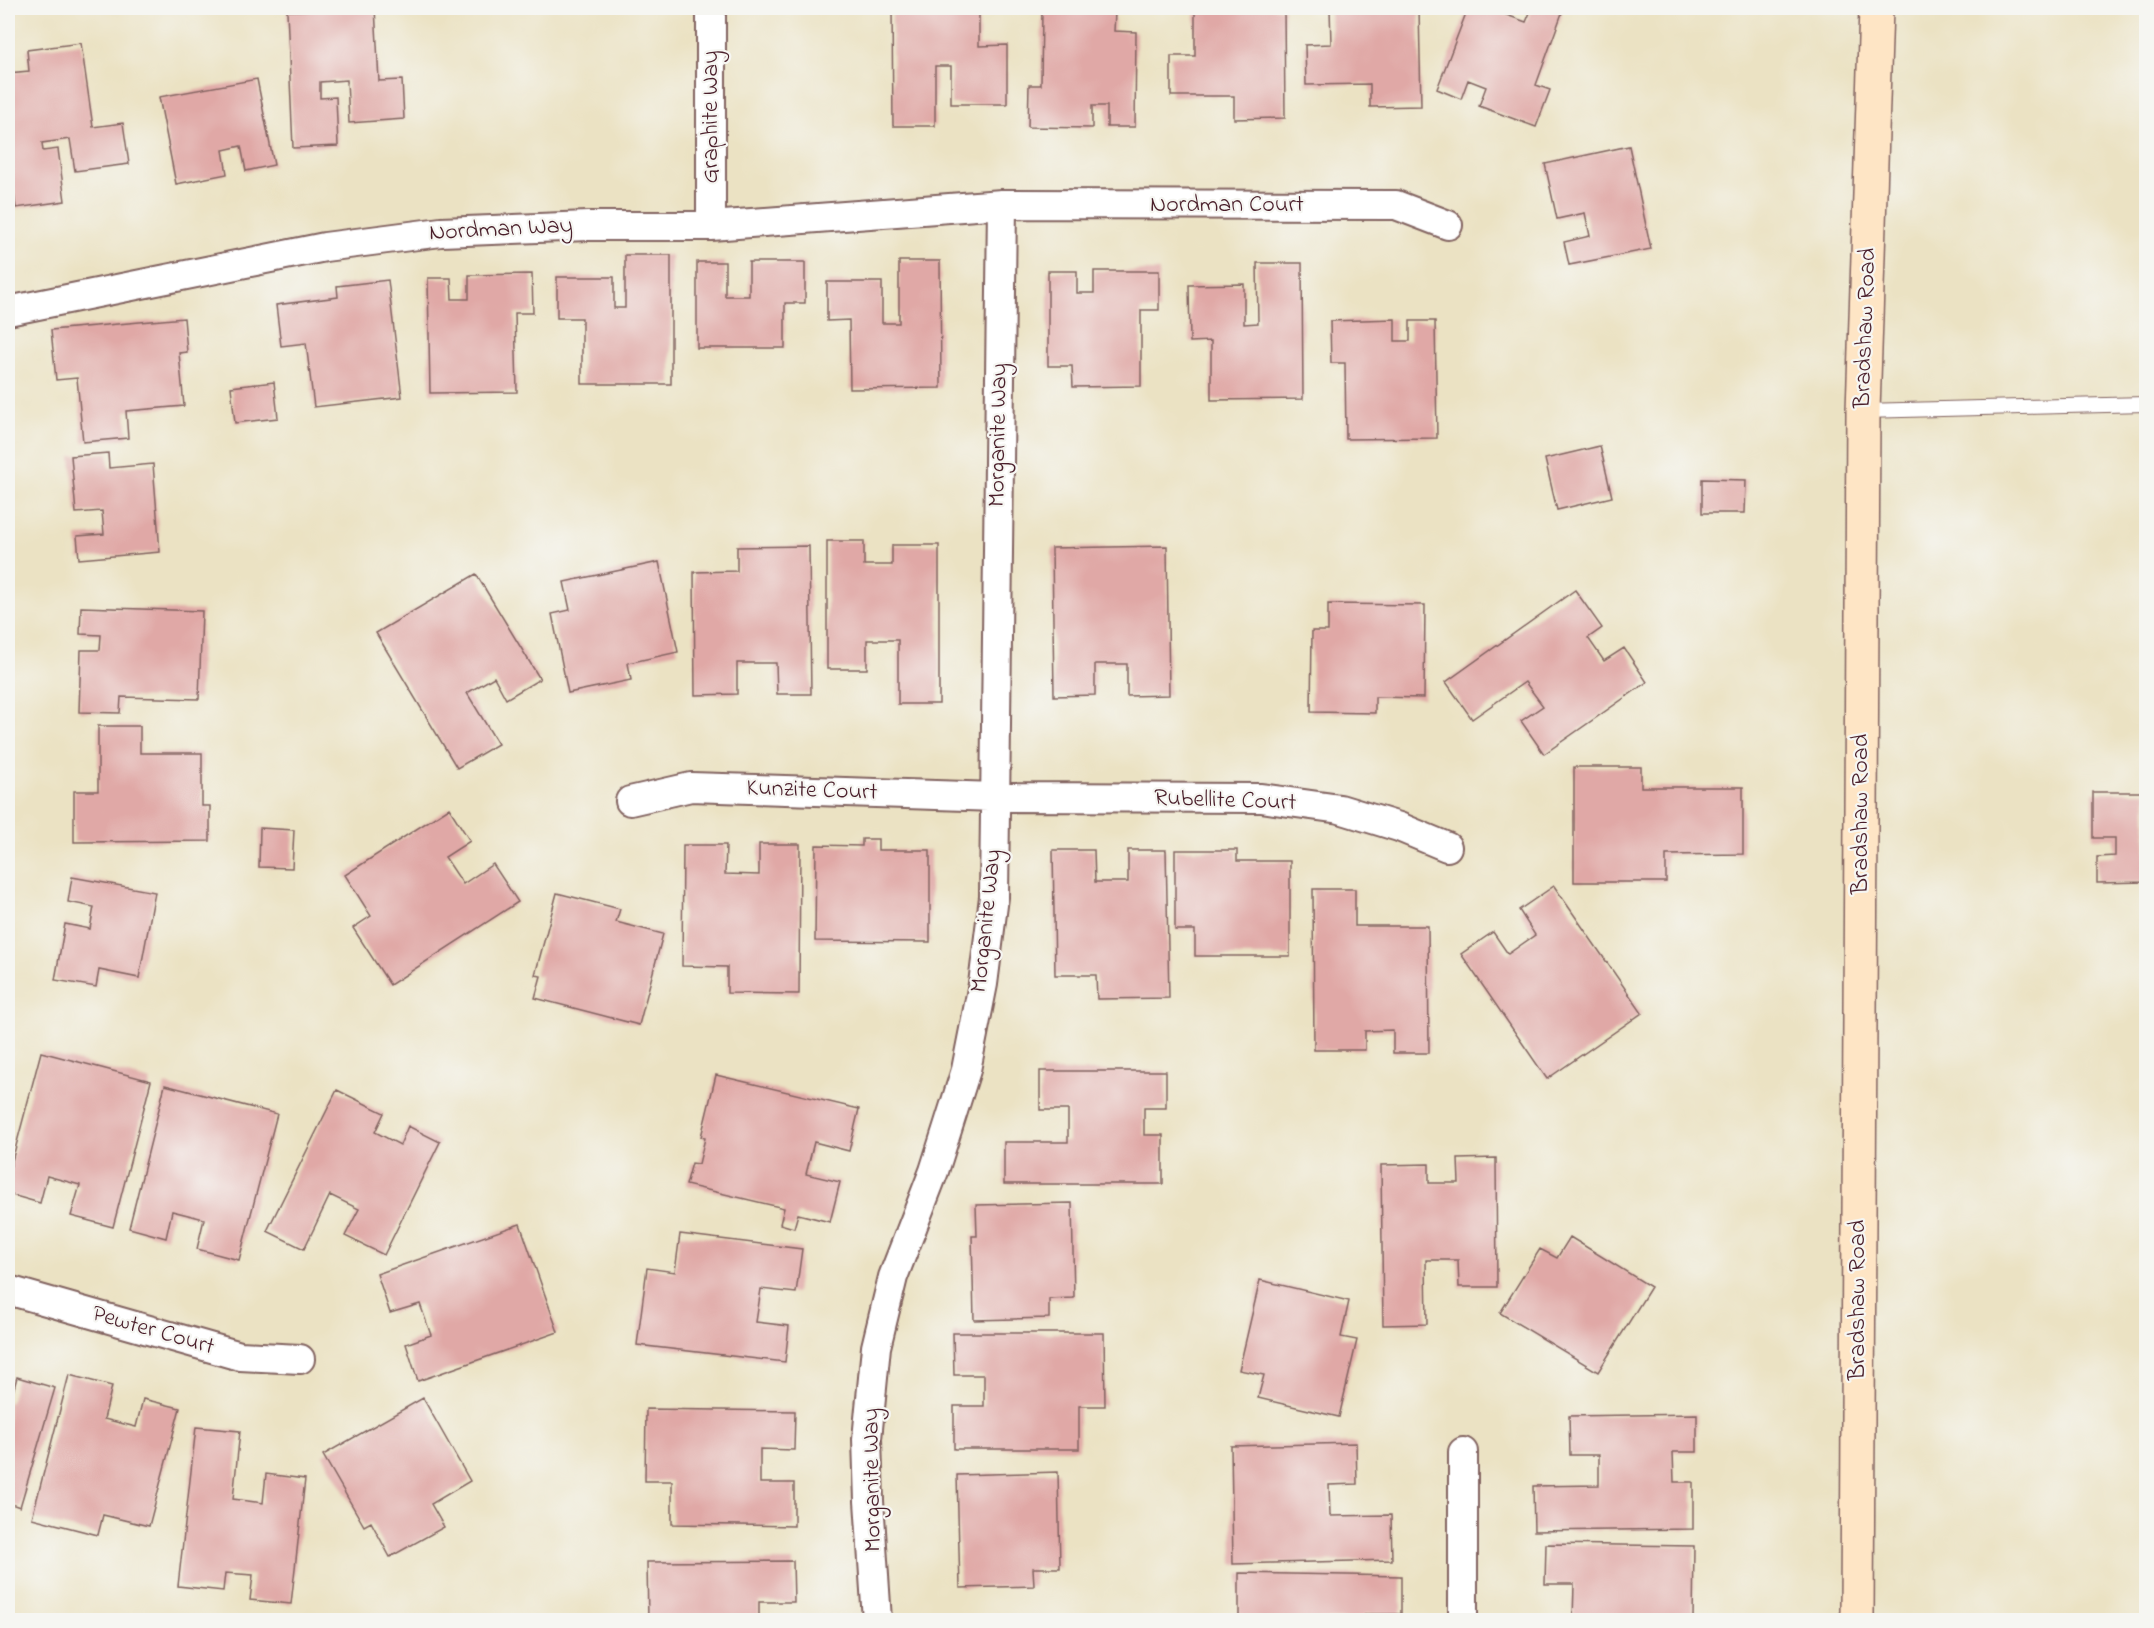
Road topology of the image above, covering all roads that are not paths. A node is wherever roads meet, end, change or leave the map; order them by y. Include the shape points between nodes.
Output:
1 (711, 8) edge
2 (1876, 8) edge
3 (1002, 204) junction
4 (1448, 225) dead end
5 (711, 226) junction
6 (8, 311) edge
7 (2146, 404) edge
8 (1863, 411) junction
9 (996, 796) junction
10 (630, 801) dead end
11 (1447, 847) dead end
12 (8, 1290) edge
13 (300, 1359) dead end
14 (1463, 1452) dead end
15 (877, 1620) edge
16 (1463, 1620) edge
17 (1857, 1620) edge

1 - 5 street, Graphite Way
2 - 8 main road, Bradshaw Road
3 - 4 street, Nordman Court via 1396,205
3 - 5 street, Nordman Way
3 - 9 street, Morganite Way
5 - 6 street, Nordman Way via 441,232 325,247
7 - 8 lane
8 - 17 main road, Bradshaw Road
9 - 10 street, Kunzite Court via 691,787
9 - 11 street, Rubellite Court via 1261,798 1340,809 1399,826
9 - 15 street, Morganite Way via 994,897 983,984 966,1070 934,1171 893,1277 876,1347 867,1439
12 - 13 street, Pewter Court via 240,1356
14 - 16 street

